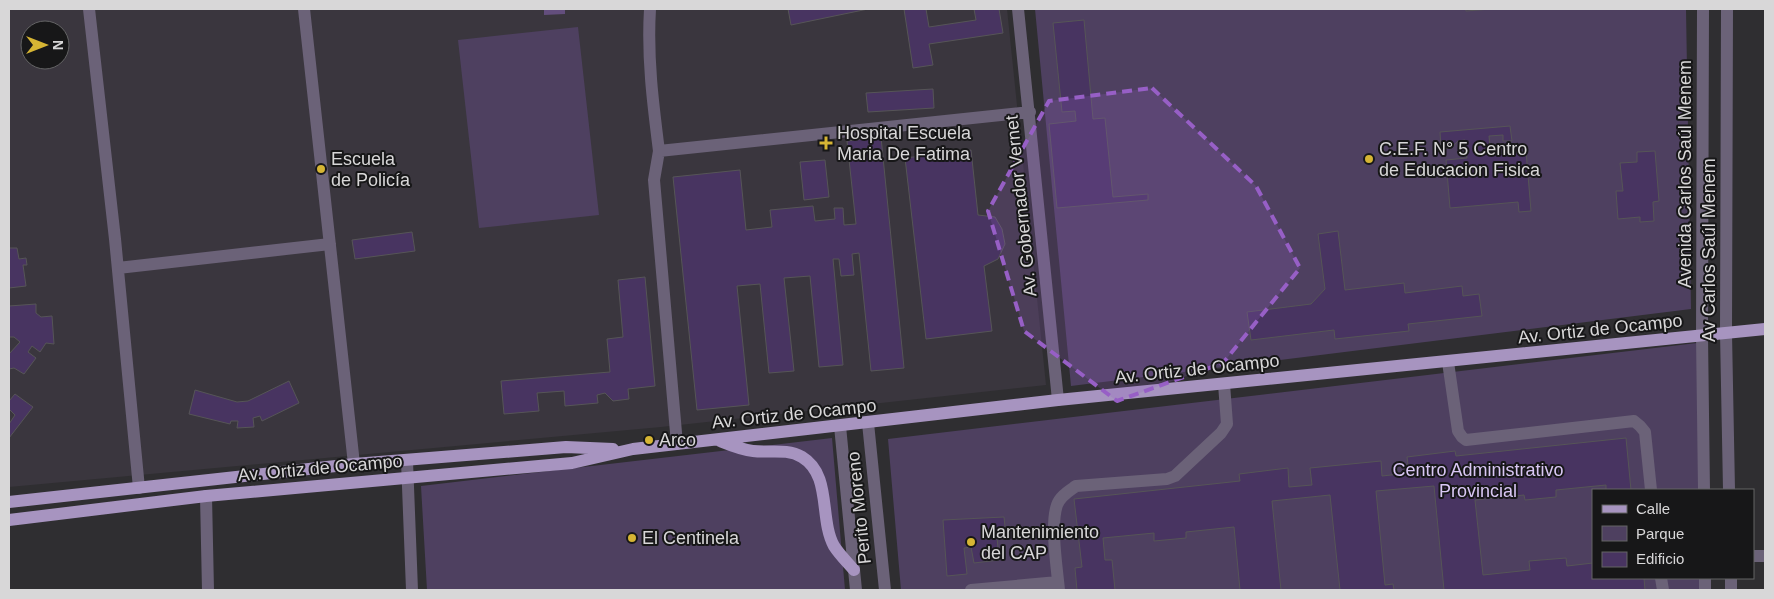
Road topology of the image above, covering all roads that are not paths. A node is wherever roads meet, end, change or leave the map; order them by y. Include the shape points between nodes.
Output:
1 (89, 9) edge
2 (304, 9) edge
3 (650, 9) edge
4 (1018, 9) edge
5 (1703, 9) edge
6 (1726, 9) edge
7 (1030, 112) junction
8 (659, 151) junction
9 (330, 244) junction
10 (118, 268) junction
11 (1765, 329) edge
12 (1726, 333) junction
13 (1702, 336) junction
14 (1448, 362) junction
15 (1224, 384) junction
16 (1058, 400) junction
17 (868, 423) junction
18 (840, 426) junction
19 (717, 440) junction
20 (677, 444) junction
21 (633, 449) junction
22 (407, 461) junction
23 (354, 464) junction
24 (408, 478) junction
25 (139, 488) junction
26 (1651, 489) edge
27 (1704, 489) edge
28 (1729, 489) edge
29 (206, 496) junction
30 (9, 502) edge
31 (9, 520) edge
32 (854, 570) junction
33 (1059, 586) edge
34 (208, 590) edge
35 (412, 590) edge
36 (856, 590) edge
37 (885, 590) edge
38 (971, 590) edge

1 - 10 street
2 - 9 street
3 - 8 street via 651,88
4 - 7 street, Av. Gobernador Vernet
5 - 13 street, Avenida Carlos Saúl Menem
6 - 12 street, Av Carlos Saúl Menem
7 - 8 street
7 - 16 street, Av. Gobernador Vernet
8 - 20 street via 654,180
9 - 10 street
9 - 23 street
10 - 25 street
11 - 12 main road, Av. Ortiz de Ocampo
12 - 13 main road, Av. Ortiz de Ocampo
12 - 28 street, Av Carlos Saúl Menem
13 - 14 main road, Av. Ortiz de Ocampo
13 - 27 street, Avenida Carlos Saúl Menem
14 - 15 main road, Av. Ortiz de Ocampo
14 - 26 street via 1458,431 1466,440 1634,421 1644,432
15 - 16 main road, Av. Ortiz de Ocampo
15 - 33 street via 1227,424 1174,476 1076,486 1064,494 1057,504 1054,522
16 - 17 main road, Av. Ortiz de Ocampo
17 - 18 main road, Av. Ortiz de Ocampo
17 - 37 street, Perito Moreno
18 - 19 main road, Av. Ortiz de Ocampo
18 - 32 street, Perito Moreno
19 - 20 main road, Av. Ortiz de Ocampo
19 - 32 main road via 752,451 785,452 802,457 811,465 819,479 834,546
20 - 21 main road, Av. Ortiz de Ocampo
21 - 22 main road, Av. Ortiz de Ocampo via 566,447
21 - 24 main road, Av. Ortiz de Ocampo via 572,463
22 - 23 main road, Av. Ortiz de Ocampo
22 - 24 street
23 - 25 main road, Av. Ortiz de Ocampo
24 - 29 main road, Av. Ortiz de Ocampo
24 - 35 street
25 - 30 main road, Av. Ortiz de Ocampo
29 - 31 main road, Av. Ortiz de Ocampo
29 - 34 street
32 - 36 street, Perito Moreno
33 - 38 street

